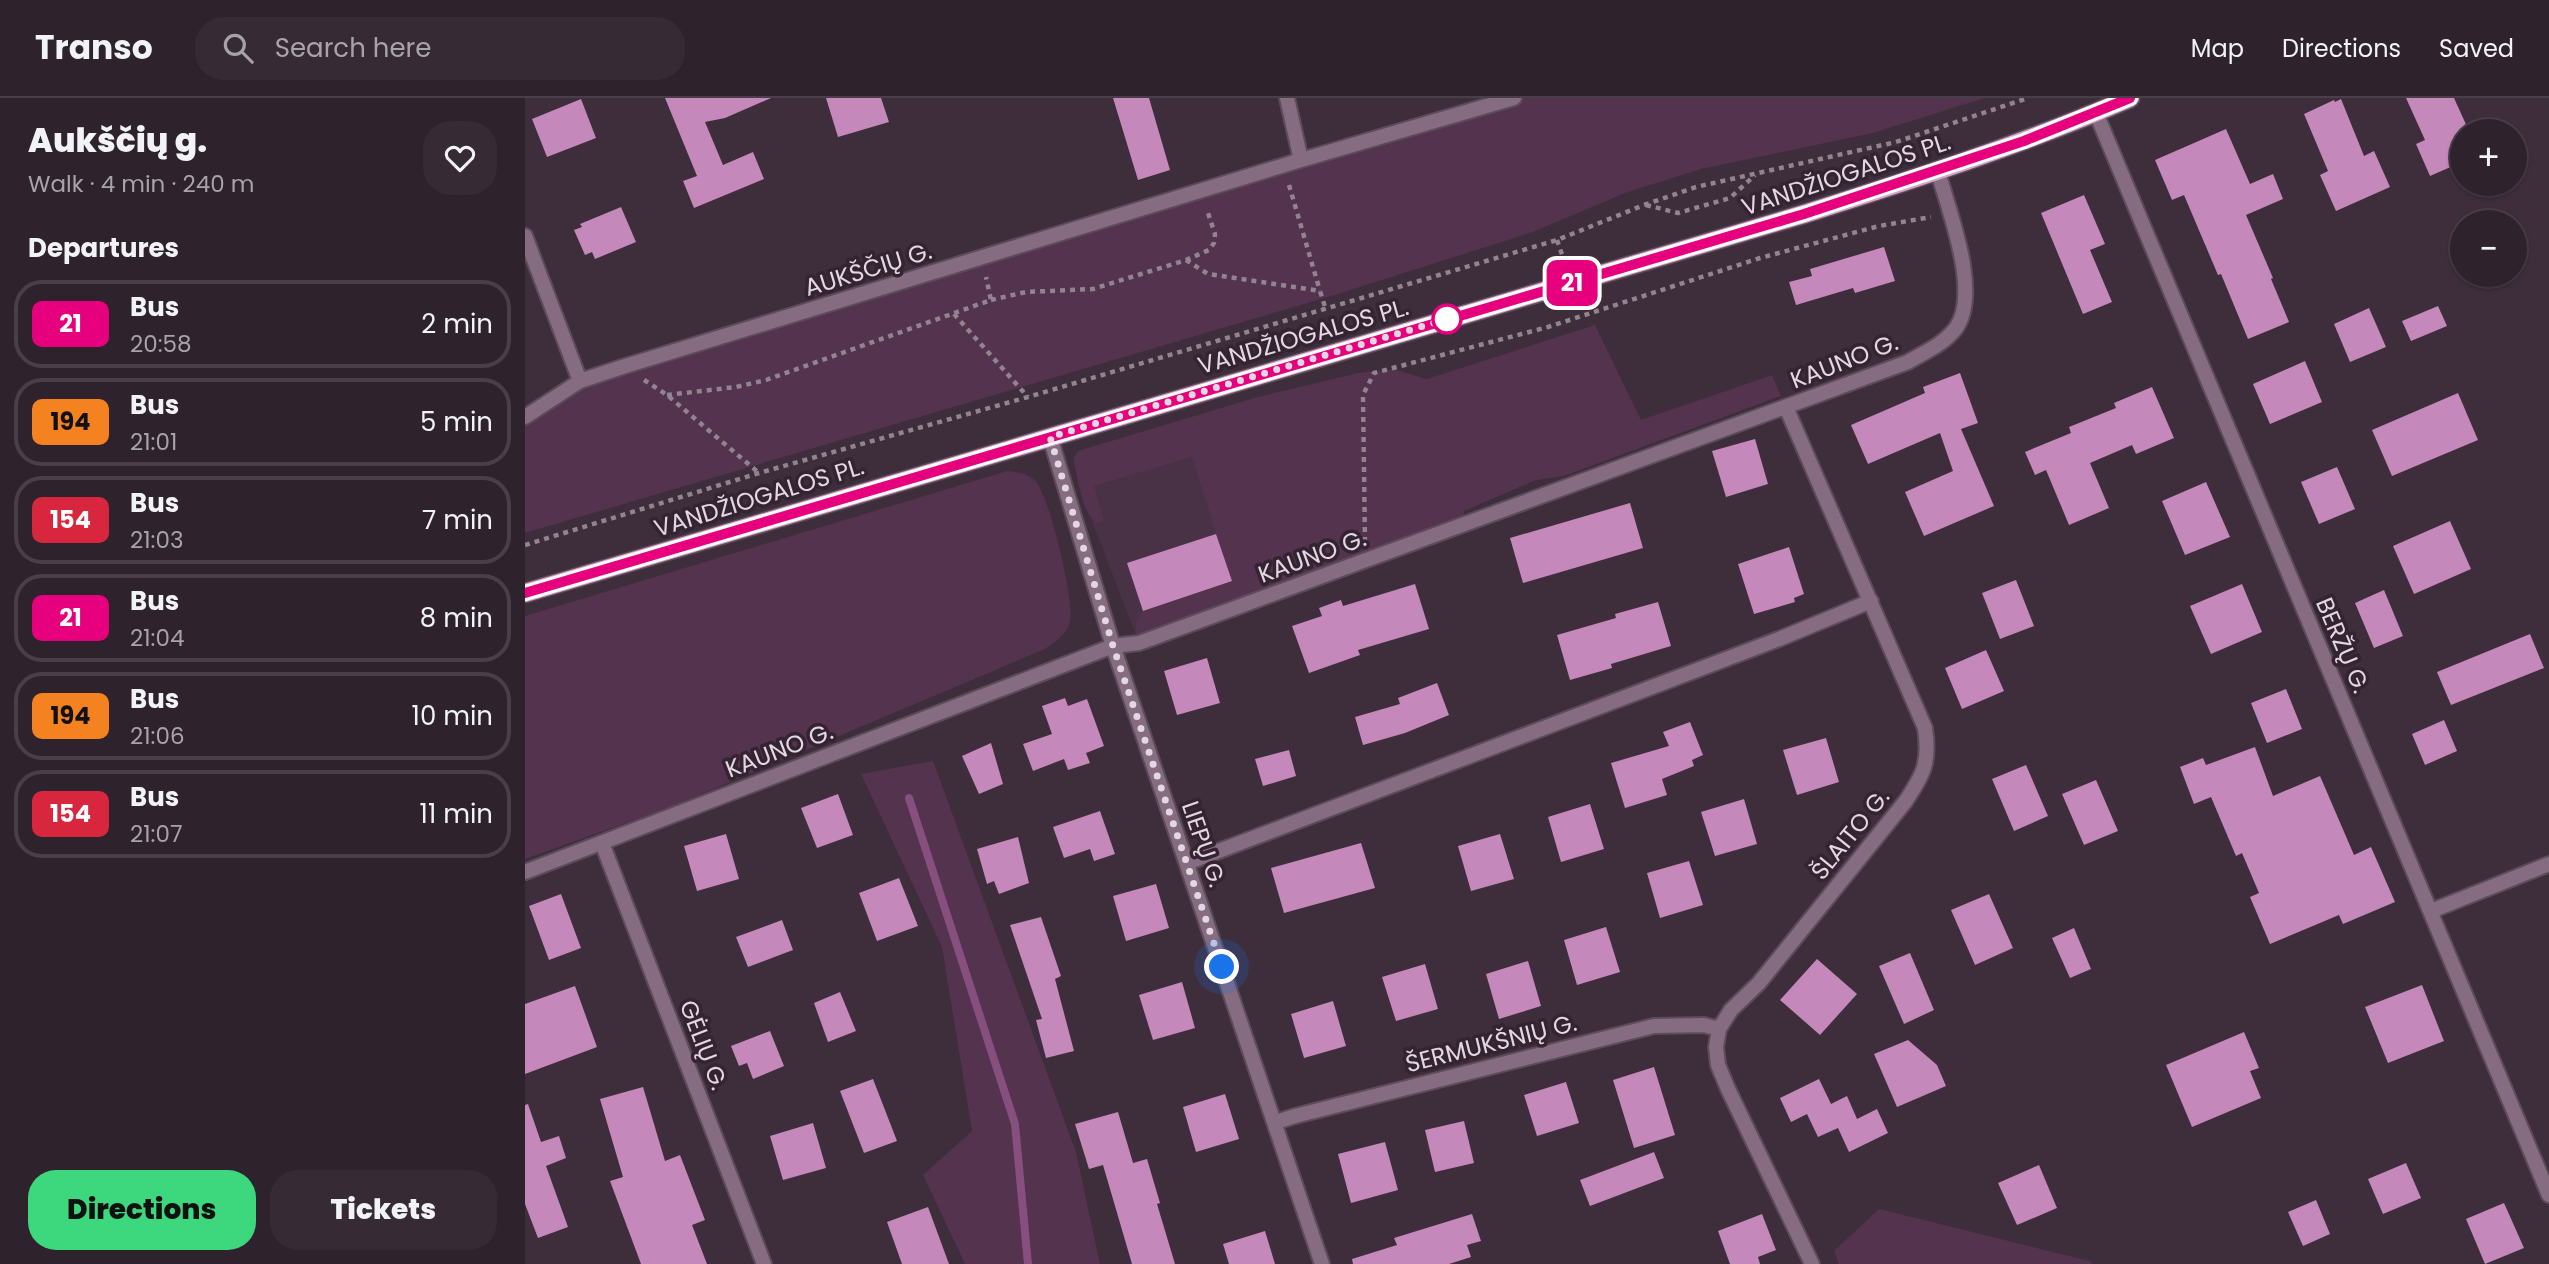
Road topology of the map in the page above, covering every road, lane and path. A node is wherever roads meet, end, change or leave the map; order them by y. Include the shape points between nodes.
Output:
1 (1287, 98) edge
2 (1514, 98) edge
3 (2028, 98) edge
4 (2130, 98) edge
5 (2096, 113) junction
6 (1301, 160) junction
7 (1284, 165) junction
8 (1938, 172) junction
9 (1756, 174) junction
10 (1201, 191) junction
11 (1644, 205) junction
12 (1949, 213) junction
13 (525, 236) edge
14 (981, 258) junction
15 (1186, 260) junction
16 (1320, 291) junction
17 (991, 300) junction
18 (1325, 310) junction
19 (954, 314) junction
20 (622, 367) junction
21 (580, 381) junction
22 (667, 395) junction
23 (1028, 397) junction
24 (1786, 407) junction
25 (525, 417) edge
26 (1050, 437) junction
27 (759, 473) junction
28 (525, 545) edge
29 (1365, 560) junction
30 (525, 593) edge
31 (1871, 601) junction
32 (1113, 646) junction
33 (602, 843) junction
34 (1187, 863) junction
35 (2549, 864) edge
36 (525, 872) edge
37 (2431, 911) junction
38 (1719, 1030) junction
39 (1276, 1122) junction
40 (2549, 1195) edge
41 (764, 1264) edge
42 (1322, 1264) edge
43 (1812, 1264) edge

1 - 6 street
2 - 6 street, AUKŠČIŲ G.
3 - 9 path via 1896,142
4 - 5 main road, VANDŽIOGALOS PL.
5 - 8 main road, VANDŽIOGALOS PL.
5 - 37 street, BERŽŲ G.
6 - 7 street, AUKŠČIŲ G.
7 - 10 street, AUKŠČIŲ G.
7 - 16 path
8 - 12 street, KAUNO G.
8 - 26 main road, VANDŽIOGALOS PL.
9 - 11 path
9 - 11 path via 1730,198 1678,213
10 - 14 street, AUKŠČIŲ G.
10 - 15 path via 1214,243
11 - 18 path via 1557,240
12 - 24 street, KAUNO G. via 1965,277 1963,315 1956,328 1941,343 1908,362
12 - 29 path via 1879,226 1760,258 1548,327 1374,373 1363,395
13 - 21 street
14 - 17 path
14 - 20 street, AUKŠČIŲ G.
15 - 16 path via 1208,274
15 - 17 path via 1093,289 1027,292
16 - 18 path
17 - 19 path
18 - 23 path
19 - 22 path via 766,380
19 - 23 path
20 - 21 street, AUKŠČIŲ G.
20 - 22 path
21 - 25 street, AUKŠČIŲ G.
22 - 27 path
23 - 27 path
24 - 29 street, KAUNO G.
24 - 31 street, ŠLAITO G.
26 - 30 main road, VANDŽIOGALOS PL.
26 - 32 street, LIEPŲ G.
27 - 28 path
29 - 32 street, KAUNO G. via 1139,643
31 - 34 street
31 - 38 street, ŠLAITO G. via 1925,728 1927,761 1921,779
32 - 33 street, KAUNO G.
32 - 34 street, LIEPŲ G.
33 - 36 street, KAUNO G.
33 - 41 street, GĖLIŲ G.
34 - 39 street, LIEPŲ G.
35 - 37 street
37 - 40 street, BERŽŲ G.
38 - 39 street, ŠERMUKŠNIŲ G. via 1704,1025 1654,1026
38 - 43 street via 1716,1047 1723,1077
39 - 42 street, LIEPŲ G.

